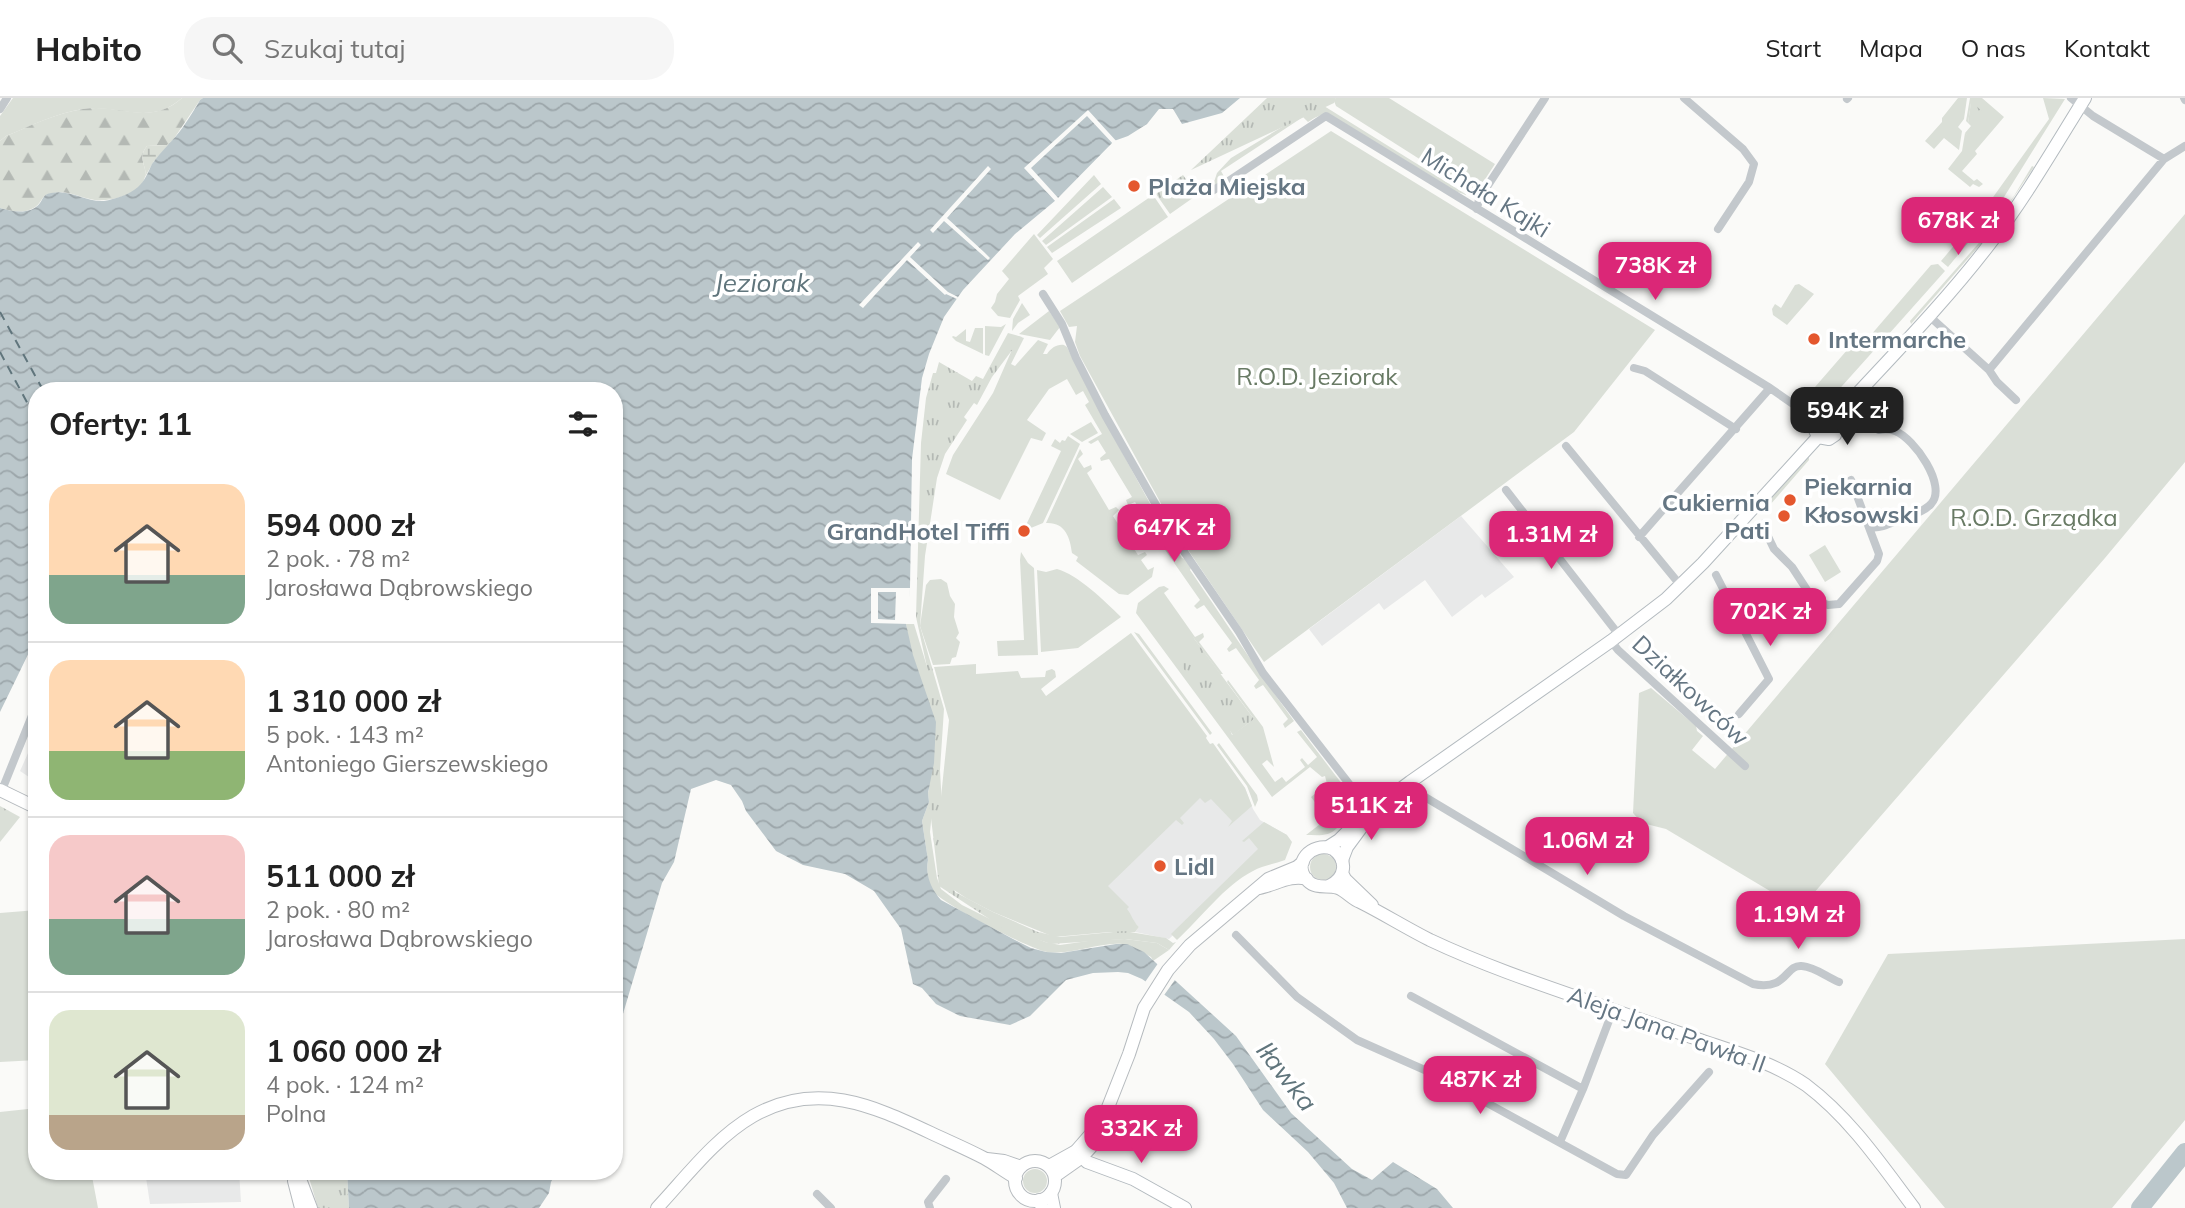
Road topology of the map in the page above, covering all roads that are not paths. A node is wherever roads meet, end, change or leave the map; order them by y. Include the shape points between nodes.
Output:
1 (7, 98) edge
2 (1545, 98) edge
3 (1684, 98) edge
4 (2079, 101) edge
5 (0, 109) edge
6 (2185, 146) edge
7 (2164, 159) junction
8 (1208, 191) dead end
9 (1477, 209) junction
10 (1718, 229) dead end
11 (1043, 294) dead end
12 (1928, 316) junction
13 (1634, 368) dead end
14 (1989, 370) junction
15 (1770, 388) junction
16 (2016, 400) dead end
17 (1834, 419) junction
18 (1816, 420) junction
19 (1736, 429) junction
20 (1879, 430) dead end
21 (1818, 437) junction
22 (1566, 446) dead end
23 (1851, 480) dead end
24 (1506, 490) dead end
25 (1762, 524) dead end
26 (1870, 527) junction
27 (1639, 537) junction
28 (1716, 575) dead end
29 (1681, 586) junction
30 (1615, 638) junction
31 (1740, 714) dead end
32 (28, 725) edge
33 (1745, 766) dead end
34 (1410, 782) junction
35 (1, 790) edge
36 (28, 804) edge
37 (1369, 813) junction
38 (1328, 847) junction
39 (1303, 862) junction
40 (1342, 867) junction
41 (1307, 879) junction
42 (1329, 886) junction
43 (1259, 888) junction
44 (1377, 910) junction
45 (1236, 935) dead end
46 (1839, 982) dead end
47 (1411, 996) dead end
48 (1613, 1010) junction
49 (1709, 1072) dead end
50 (1583, 1089) junction
51 (1560, 1142) junction
52 (1079, 1154) junction
53 (1052, 1171) junction
54 (1018, 1172) junction
55 (946, 1179) dead end
56 (293, 1180) edge
57 (300, 1180) edge
58 (1051, 1193) junction
59 (817, 1194) dead end
60 (1041, 1204) edge
61 (301, 1208) edge
62 (311, 1208) edge
63 (657, 1208) edge
64 (831, 1208) edge
65 (930, 1208) edge
66 (1054, 1208) edge
67 (1185, 1208) edge
68 (1914, 1208) edge

1 - 5 street
2 - 9 street via 1479,198
3 - 10 street via 1754,164 1749,182
4 - 7 street via 2093,116
4 - 12 main road via 2042,168 1989,245
6 - 7 street
7 - 14 street
8 - 9 street, Michała Kajki via 1326,116
9 - 15 street, Michała Kajki
11 - 37 street via 1176,540 1263,673
12 - 14 street
12 - 17 main road
13 - 19 street
14 - 16 street
15 - 18 street, Michała Kajki
15 - 19 street
17 - 18 main road via 1825,415
17 - 21 main road via 1835,435
18 - 21 main road
19 - 27 street
20 - 26 street via 1896,432 1916,448 1936,491 1932,503 1922,510
21 - 29 main road
22 - 27 street
23 - 26 street
24 - 30 street, Działkowców
25 - 26 street via 1774,549 1809,593 1828,605 1839,604 1877,561
27 - 29 street
28 - 31 street via 1769,679
29 - 30 main road
30 - 33 street, Działkowców via 1618,650
30 - 34 main road
32 - 35 street
34 - 37 main road
34 - 46 street via 1425,797 1624,916 1753,984 1772,985 1798,965
35 - 36 main road
37 - 38 main road
37 - 40 main road via 1347,847
38 - 39 main road via 1313,849
38 - 40 main road via 1337,852
39 - 41 main road
39 - 43 main road via 1268,878
40 - 42 main road via 1335,884
40 - 44 main road, Aleja Jana Pawła II via 1345,879
41 - 42 main road via 1317,886
41 - 43 main road via 1293,878
42 - 44 main road, Aleja Jana Pawła II
43 - 52 main road via 1174,962 1139,1023 1100,1137
44 - 48 main road, Aleja Jana Pawła II via 1468,956
45 - 51 street via 1297,997 1357,1040 1436,1075
47 - 50 street
48 - 50 street
48 - 68 main road, Aleja Jana Pawła II via 1748,1056 1803,1084 1857,1134
49 - 51 street via 1653,1135 1626,1175
50 - 51 street
52 - 53 main road
52 - 67 main road
53 - 54 main road via 1035,1161
53 - 58 main road
54 - 60 main road via 1019,1192
54 - 63 main road via 861,1103 806,1099 765,1110 739,1125
55 - 65 street via 929,1202
56 - 61 main road
57 - 62 main road
58 - 60 main road
58 - 66 main road
59 - 64 street

